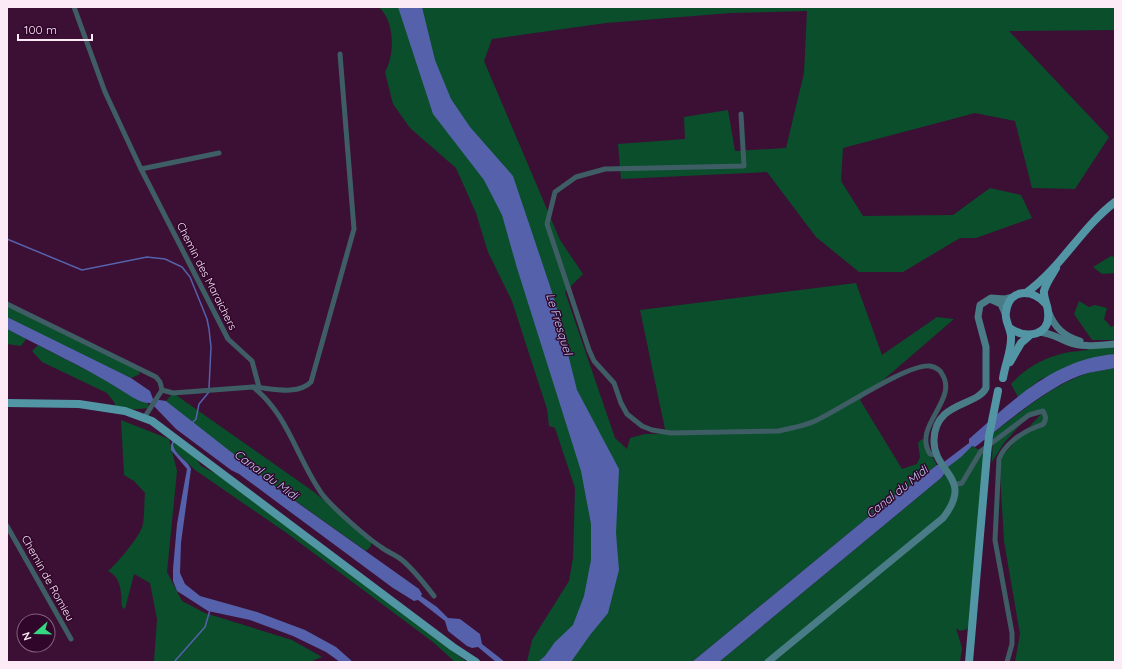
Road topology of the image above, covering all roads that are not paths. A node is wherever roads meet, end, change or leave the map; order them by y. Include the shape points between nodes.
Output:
1 (74, 7) edge
2 (340, 54) dead end
3 (741, 114) dead end
4 (219, 153) dead end
5 (141, 169) junction
6 (1115, 202) edge
7 (1059, 261) junction
8 (1026, 293) junction
9 (1014, 297) junction
10 (984, 301) junction
11 (1045, 303) junction
12 (7, 304) edge
13 (1005, 313) junction
14 (1048, 313) junction
15 (1011, 329) junction
16 (1039, 332) junction
17 (1029, 336) junction
18 (1115, 344) edge
19 (1092, 345) junction
20 (1003, 378) junction
21 (253, 387) junction
22 (259, 387) junction
23 (162, 390) junction
24 (8, 403) edge
25 (144, 418) junction
26 (938, 458) junction
27 (954, 485) junction
28 (7, 526) edge
29 (434, 596) dead end
30 (71, 639) dead end
31 (476, 662) edge
32 (768, 662) edge
33 (969, 662) edge
34 (1006, 662) edge

1 - 5 street, Chemin des Maraichers via 105,92
2 - 22 street via 354,229 311,382 305,388 294,390
3 - 26 street via 744,166 605,170 576,177 555,192 546,224 594,361 614,383 627,414 642,426 671,433 772,431 797,427 814,422 890,379 930,366 940,372 946,384 942,400 926,435 930,454
4 - 5 street
5 - 22 street, Chemin des Maraichers via 228,338 252,361
6 - 7 main road via 1078,237
7 - 8 main road
7 - 11 main road via 1044,291
8 - 9 main road
8 - 11 main road via 1038,296
9 - 10 street via 990,298
9 - 13 main road
10 - 13 street via 998,301
10 - 26 street via 978,317 986,347 986,388 982,394 950,410 942,418 934,439
11 - 14 main road
12 - 23 street via 156,377
13 - 15 main road
14 - 16 main road via 1046,325
14 - 19 street via 1054,325 1064,334
15 - 17 main road via 1020,335
15 - 20 main road via 1011,345
16 - 17 main road
16 - 19 street via 1056,335 1079,345
17 - 20 main road via 1011,358
18 - 19 street
20 - 33 main road, bridge via 989,436
21 - 22 street
21 - 23 street via 173,393
21 - 29 street via 264,395 280,416 323,495 380,547 401,559 419,576
23 - 25 street
24 - 25 main road via 79,404 125,411
25 - 31 main road via 170,433
26 - 27 street via 954,480
27 - 32 street via 953,501 943,518
27 - 34 street via 962,484 981,451 1029,415 1043,411 1046,416 1045,422 1013,441 999,459 995,540 1012,633 1012,644
28 - 30 street, Chemin de Romieu

